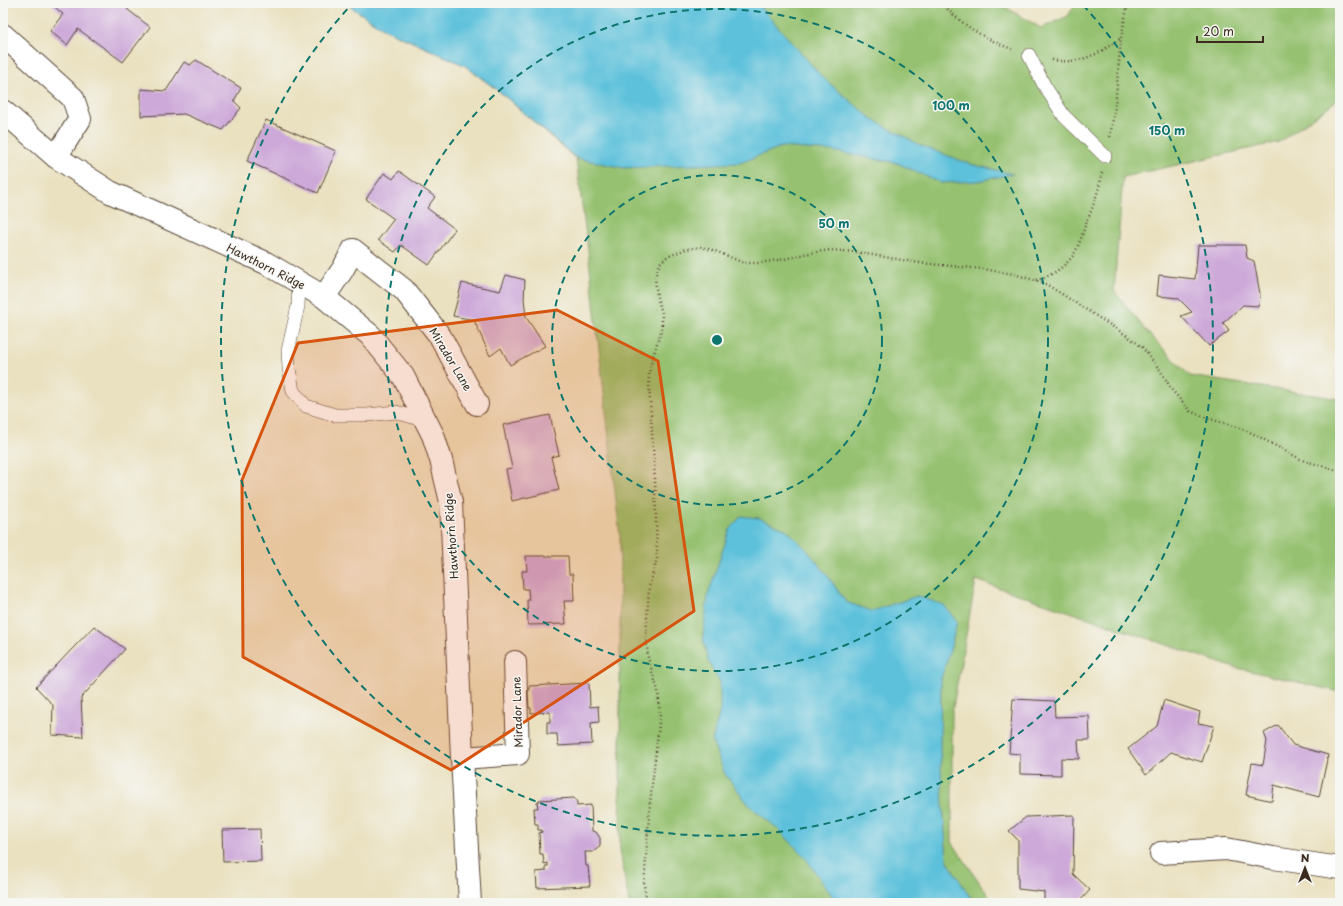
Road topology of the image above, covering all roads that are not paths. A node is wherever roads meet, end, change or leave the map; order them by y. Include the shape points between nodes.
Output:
1 (3, 35) edge
2 (1029, 55) dead end
3 (3, 111) edge
4 (1105, 156) dead end
5 (56, 157) junction
6 (299, 282) junction
7 (324, 296) junction
8 (477, 404) dead end
9 (426, 421) junction
10 (515, 662) dead end
11 (462, 758) junction
12 (1161, 853) dead end
13 (1340, 868) edge
14 (470, 903) edge

1 - 5 street via 73,98 80,119
2 - 4 lane via 1064,116
3 - 5 street, Hawthorn Ridge
5 - 6 street, Hawthorn Ridge via 110,192 266,263
6 - 7 street, Hawthorn Ridge
6 - 9 lane via 298,306 288,357 294,391 306,406 335,416 396,412
7 - 8 street, Mirador Lane via 343,269 352,250 404,290 440,336
7 - 9 street, Hawthorn Ridge via 370,335 403,376
9 - 11 street, Hawthorn Ridge via 441,460 451,502
10 - 11 street, Mirador Lane via 518,754
11 - 14 street, Hawthorn Ridge
12 - 13 street via 1226,849

